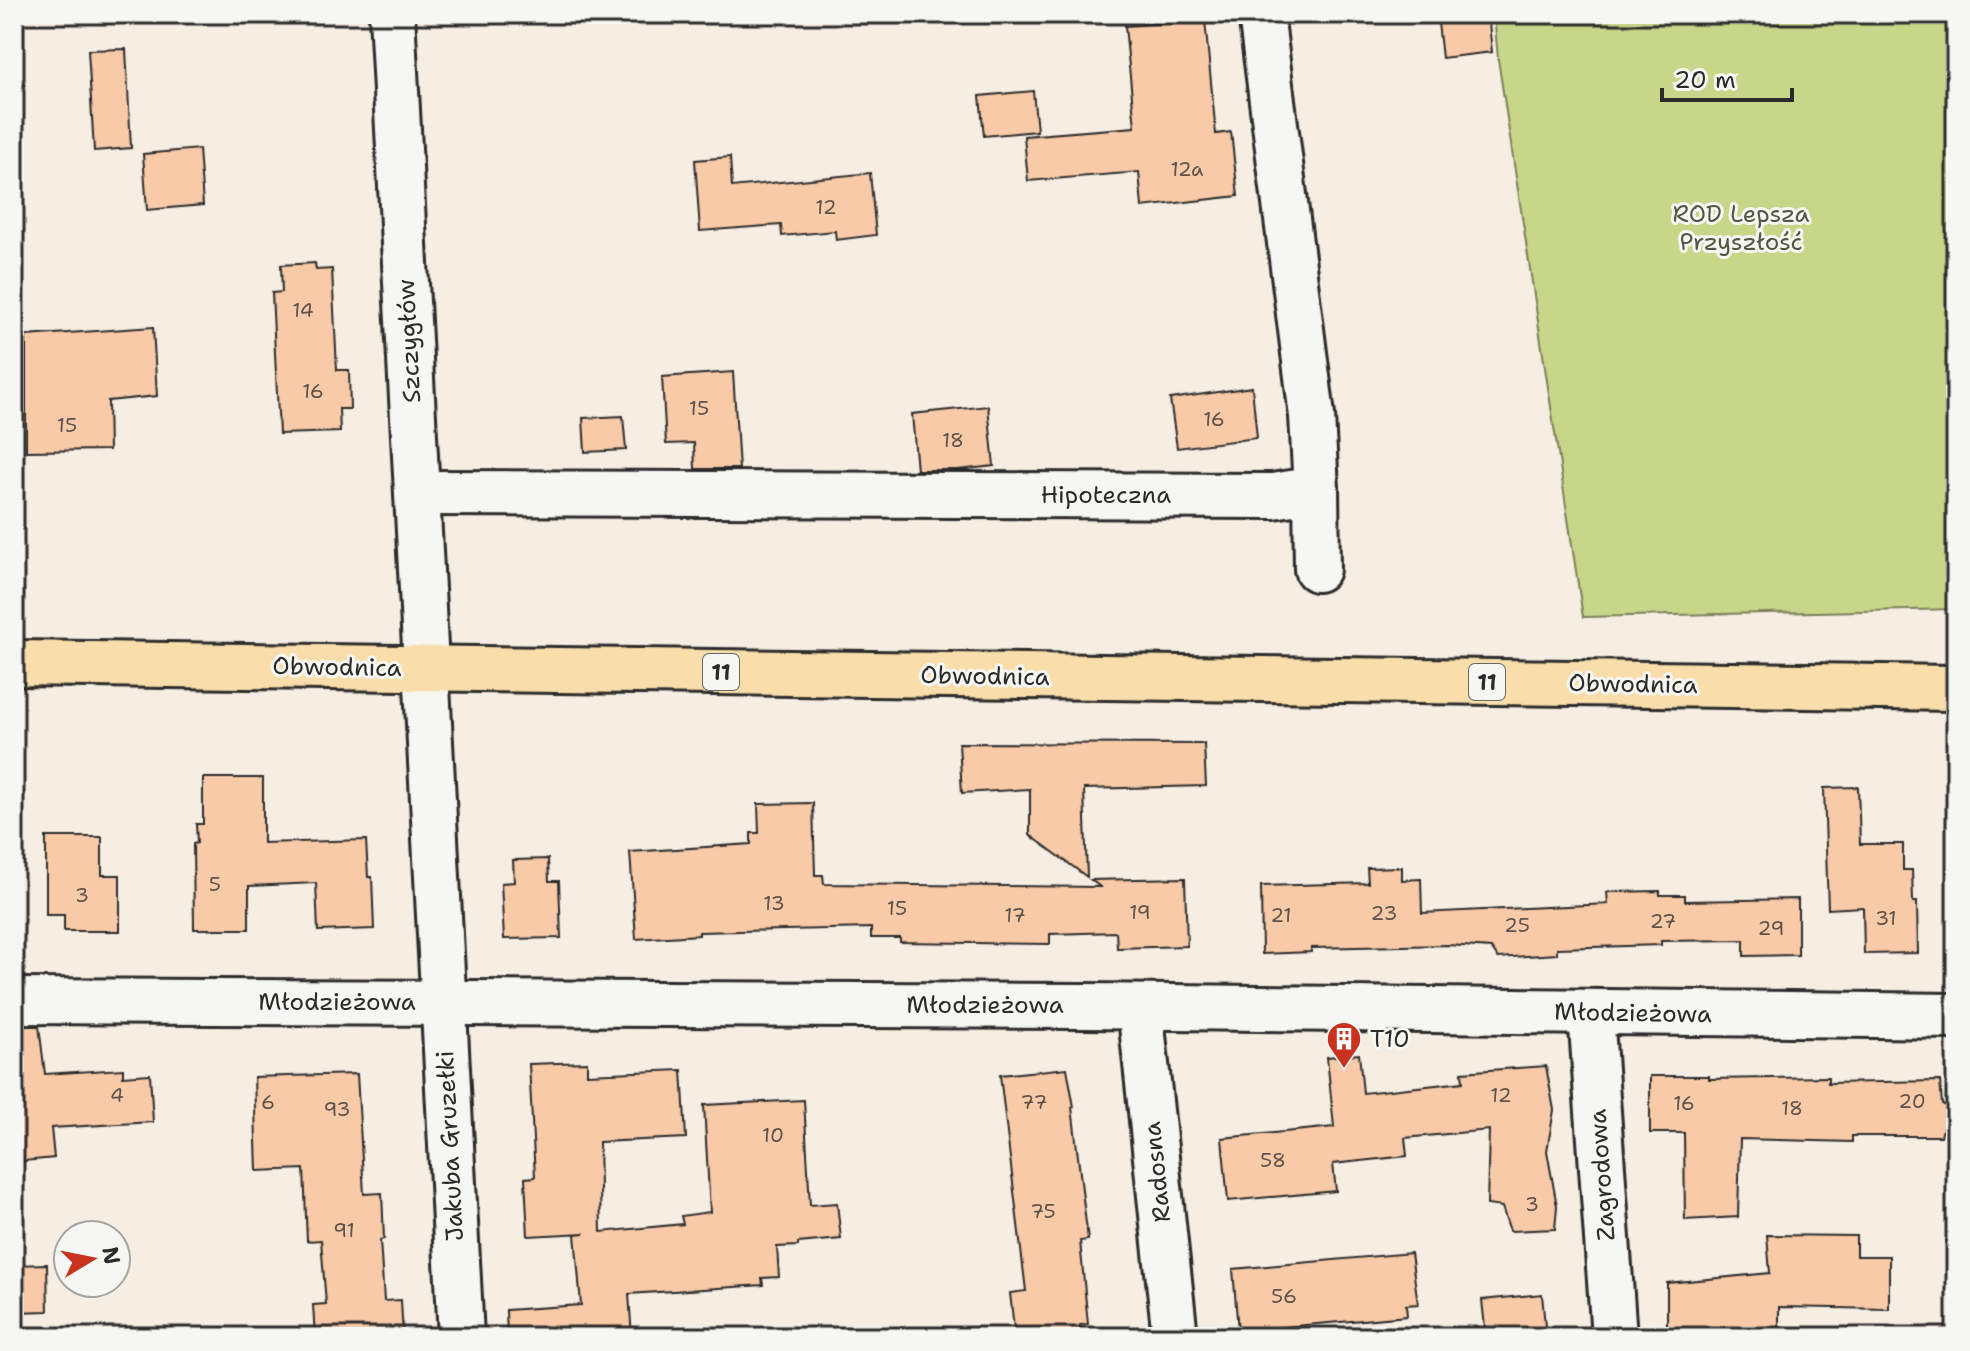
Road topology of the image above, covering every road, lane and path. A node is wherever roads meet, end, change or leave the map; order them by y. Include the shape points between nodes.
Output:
1 (392, 14) edge
2 (1261, 14) edge
3 (1316, 489) junction
4 (417, 493) junction
5 (1317, 569) dead end
6 (14, 663) edge
7 (425, 668) junction
8 (1956, 688) edge
9 (14, 1001) edge
10 (442, 1002) junction
11 (1140, 1007) junction
12 (1591, 1013) junction
13 (1956, 1016) edge
14 (461, 1337) edge
15 (1175, 1337) edge
16 (1614, 1337) edge

1 - 4 street, Szczygłów
2 - 3 street via 1312,416
3 - 4 street, Hipoteczna via 1273,496
3 - 5 street
4 - 7 street, Szczygłów
6 - 7 highway, Obwodnica / 11
7 - 8 highway, Obwodnica / 11
7 - 10 street, Jakuba Gruzełki
9 - 10 street, Młodzieżowa
10 - 11 street, Młodzieżowa
10 - 14 street, Jakuba Gruzełki
11 - 12 street, Młodzieżowa
11 - 15 street, Radosna
12 - 13 street, Młodzieżowa
12 - 16 street, Zagrodowa

